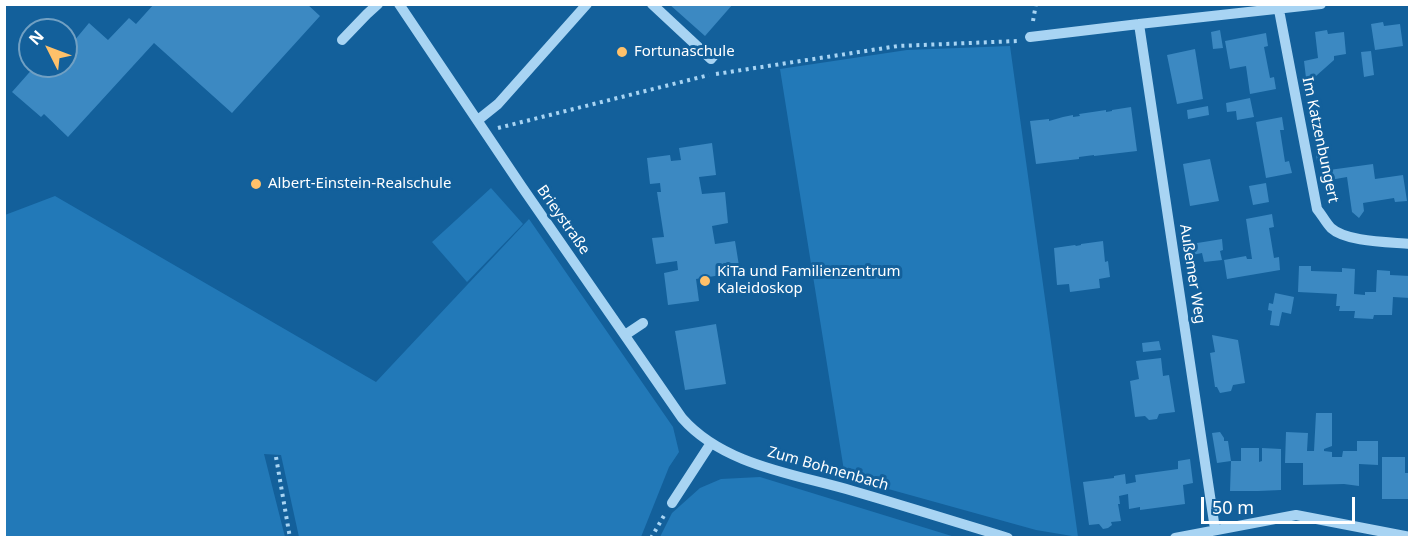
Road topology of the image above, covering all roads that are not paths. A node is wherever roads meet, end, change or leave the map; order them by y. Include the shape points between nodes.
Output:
1 (378, 4) edge
2 (399, 4) edge
3 (587, 4) edge
4 (652, 4) edge
5 (1321, 4) edge
6 (1279, 10) junction
7 (1139, 24) junction
8 (1029, 37) road end
9 (342, 40) dead end
10 (718, 51) dead end
11 (478, 120) junction
12 (1410, 244) edge
13 (643, 323) dead end
14 (625, 335) junction
15 (711, 444) junction
16 (672, 503) road end
17 (1215, 529) junction
18 (1008, 537) edge
19 (1175, 537) edge
20 (1410, 537) edge

1 - 9 street
2 - 11 street, Brieystraße
3 - 11 street via 498,104
4 - 10 street via 711,59
5 - 6 street
6 - 7 street
6 - 12 street, Im Katzenbungert via 1317,208 1332,229 1349,237
7 - 8 street
7 - 17 street, Außemer Weg
11 - 14 street, Brieystraße
13 - 14 street
14 - 15 street, Brieystraße via 682,418
15 - 16 street
15 - 18 street, Zum Bohnenbach via 756,464
17 - 19 street
17 - 20 street via 1296,515

